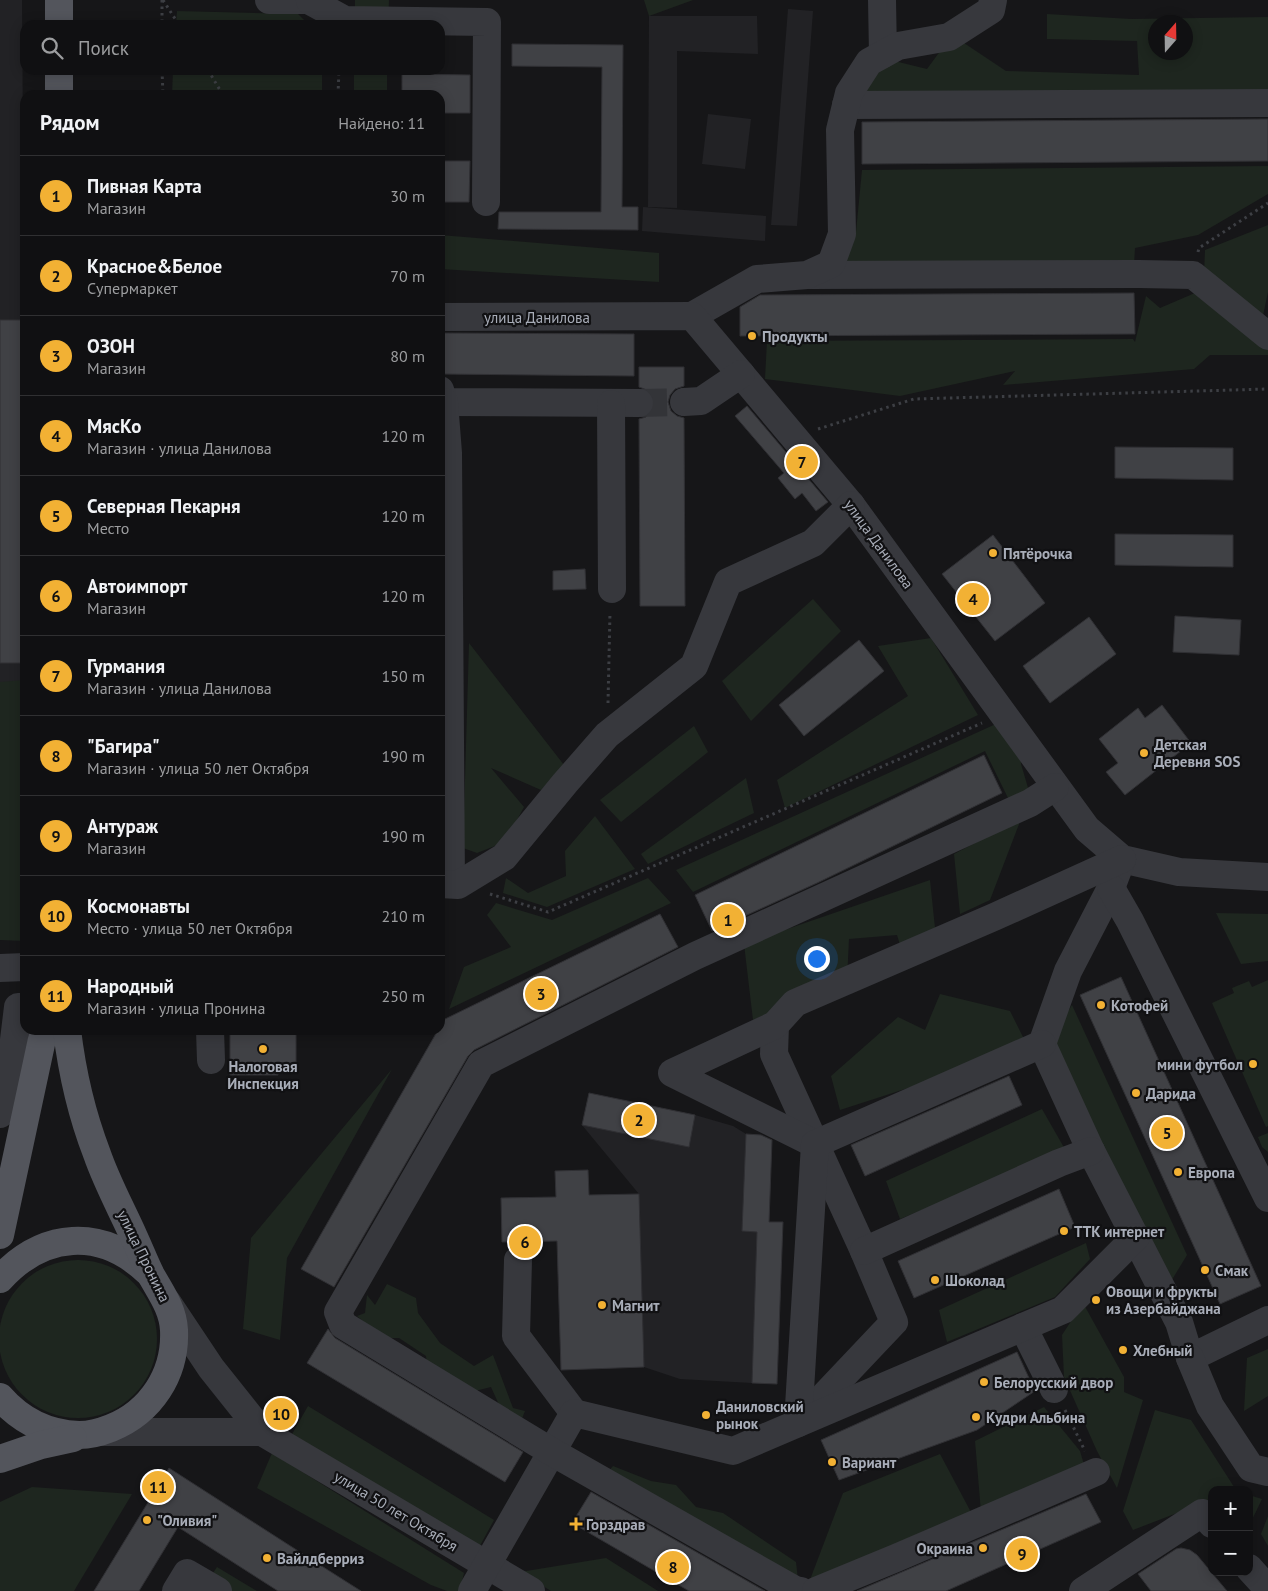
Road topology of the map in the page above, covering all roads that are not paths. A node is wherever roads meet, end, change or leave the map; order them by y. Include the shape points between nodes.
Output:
1 (59, 0) edge
2 (269, 0) edge
3 (882, 0) edge
4 (993, 0) edge
5 (310, 1) edge
6 (59, 20) edge
7 (345, 20) edge
8 (445, 21) edge
9 (883, 54) junction
10 (59, 75) edge
11 (59, 90) edge
12 (1268, 103) edge
13 (846, 105) junction
14 (486, 202) dead end
15 (807, 275) junction
16 (692, 316) junction
17 (445, 317) edge
18 (1268, 336) edge
19 (741, 374) junction
20 (445, 396) edge
21 (684, 402) tunnel mouth
22 (639, 403) tunnel mouth
23 (610, 404) junction
24 (445, 425) edge
25 (851, 505) junction
26 (612, 589) road end
27 (1056, 787) junction
28 (1122, 859) junction
29 (1268, 877) edge
30 (450, 884) edge
31 (1112, 888) junction
32 (20, 967) edge
33 (0, 968) edge
34 (14, 1008) edge
35 (775, 1025) junction
36 (43, 1035) edge
37 (68, 1035) edge
38 (210, 1035) edge
39 (1042, 1044) junction
40 (211, 1060) dead end
41 (0, 1114) edge
42 (815, 1144) junction
43 (1091, 1151) junction
44 (1268, 1198) edge
45 (0, 1235) edge
46 (1136, 1237) junction
47 (864, 1252) junction
48 (518, 1260) dead end
49 (151, 1275) junction
50 (0, 1279) edge
51 (167, 1302) junction
52 (1268, 1320) edge
53 (1023, 1327) junction
54 (1190, 1358) junction
55 (1054, 1389) road end
56 (0, 1397) edge
57 (574, 1413) junction
58 (798, 1423) junction
59 (262, 1432) junction
60 (92, 1434) junction
61 (552, 1452) junction
62 (0, 1459) edge
63 (1096, 1472) road end
64 (1268, 1472) edge
65 (1208, 1519) edge
66 (488, 1565) junction
67 (1253, 1573) edge
68 (1268, 1590) edge
69 (176, 1591) edge
70 (218, 1591) edge
71 (472, 1591) edge
72 (531, 1591) edge
73 (801, 1591) edge
74 (816, 1591) edge
75 (1083, 1591) edge

1 - 6 main road
2 - 5 street
3 - 9 street
4 - 9 street via 991,10 949,37 898,46
5 - 7 street
8 - 14 street via 487,22
9 - 13 street via 869,62 848,93
10 - 11 main road
12 - 13 street
13 - 15 street via 840,130 842,234 831,264
15 - 16 street via 757,279
15 - 18 street via 1194,275
16 - 17 street, улица Данилова
16 - 19 street, улица Данилова
19 - 21 street via 701,401
19 - 25 street, улица Данилова
20 - 23 street
22 - 23 street
23 - 26 street
24 - 30 street via 448,454
25 - 27 street, улица Данилова
25 - 30 street via 813,543 728,582 694,666 607,735 504,857
27 - 28 street, улица Данилова via 1087,829
27 - 61 street via 1030,803 695,956 481,1064 338,1312 343,1325
28 - 29 street, улица Данилова via 1180,872
28 - 31 street
28 - 35 street via 795,1003
31 - 39 street via 1068,972
31 - 44 street
32 - 33 street
34 - 41 street via 8,1089
35 - 42 street via 774,1054
35 - 42 street via 672,1073
36 - 45 main road
37 - 49 main road, улица Пронина via 71,1066 97,1155
38 - 40 street
39 - 42 street
39 - 43 street
42 - 47 street
42 - 58 street
43 - 46 street
43 - 47 street
46 - 53 street via 1063,1310
46 - 54 street via 1179,1322
47 - 58 street via 894,1322
48 - 57 street via 516,1336
49 - 50 main road via 121,1252 84,1241 46,1246 28,1254
49 - 51 main road, улица Пронина
51 - 59 street via 211,1368
51 - 60 main road, улица Пронина via 174,1329 173,1356 164,1382 148,1405 126,1422
52 - 54 street
53 - 55 street
53 - 58 street
54 - 64 street via 1210,1406 1251,1468
56 - 60 main road, улица Пронина via 13,1411 46,1430
57 - 58 street via 733,1451
57 - 61 street
59 - 60 street
59 - 66 street, улица 50 лет Октября
60 - 62 main road via 41,1445
61 - 66 street
61 - 73 street
63 - 74 street
65 - 75 street via 1202,1512
66 - 71 street
66 - 72 street, улица 50 лет Октября
67 - 68 street
69 - 70 street via 187,1574

